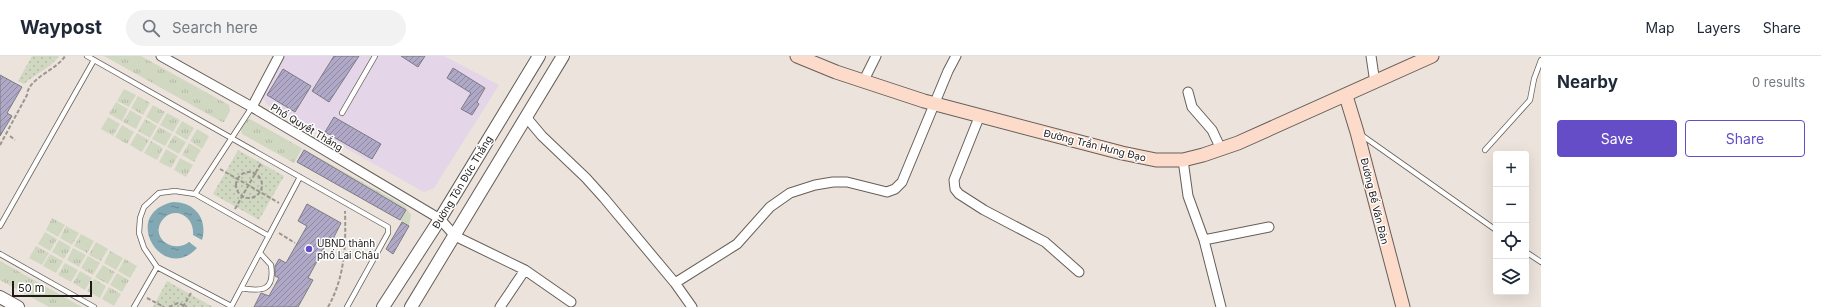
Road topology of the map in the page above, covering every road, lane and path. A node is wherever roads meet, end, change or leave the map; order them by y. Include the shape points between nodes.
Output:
1 (65, 56) edge
2 (87, 56) edge
3 (161, 56) edge
4 (278, 56) edge
5 (375, 56) edge
6 (539, 56) edge
7 (562, 56) edge
8 (797, 56) edge
9 (876, 56) edge
10 (956, 56) edge
11 (1371, 56) edge
12 (1432, 56) edge
13 (94, 60) junction
14 (1541, 60) edge
15 (863, 82) junction
16 (1375, 83) junction
17 (1188, 92) dead end
18 (1346, 96) junction
19 (934, 104) junction
20 (252, 107) junction
21 (342, 113) dead end
22 (980, 115) junction
23 (526, 117) junction
24 (1357, 132) junction
25 (10, 136) dead end
26 (232, 137) junction
27 (15, 140) dead end
28 (0, 145) edge
29 (1220, 149) junction
30 (1485, 150) dead end
31 (265, 156) junction
32 (1184, 160) junction
33 (214, 165) junction
34 (255, 174) junction
35 (300, 177) junction
36 (237, 179) junction
37 (248, 185) junction
38 (259, 191) junction
39 (195, 194) junction
40 (243, 196) junction
41 (344, 202) junction
42 (285, 207) junction
43 (232, 214) junction
44 (440, 219) junction
45 (0, 226) edge
46 (1269, 227) dead end
47 (1493, 228) edge
48 (273, 229) junction
49 (269, 236) junction
50 (455, 236) junction
51 (1204, 240) junction
52 (295, 243) dead end
53 (260, 253) junction
54 (0, 254) edge
55 (1529, 254) edge
56 (1541, 262) edge
57 (156, 267) junction
58 (525, 270) junction
59 (1079, 272) dead end
60 (675, 283) junction
61 (194, 287) junction
62 (241, 288) junction
63 (141, 294) junction
64 (0, 297) edge
65 (571, 302) dead end
66 (184, 306) edge
67 (18, 307) edge
68 (94, 307) edge
69 (134, 307) edge
70 (164, 307) edge
71 (169, 307) edge
72 (187, 307) edge
73 (231, 307) edge
74 (328, 307) edge
75 (347, 307) edge
76 (383, 307) edge
77 (411, 307) edge
78 (500, 307) edge
79 (692, 307) edge
80 (1221, 307) edge
81 (1402, 307) edge

1 - 28 path via 58,65 30,86
2 - 13 lane
3 - 20 street, Phố Quyết Thắng
4 - 20 street
5 - 21 lane
6 - 44 street, Đường Tôn Đức Thắng
7 - 23 street
8 - 15 main road, Đường Trần Hưng Đạo
9 - 15 street
10 - 19 street
11 - 16 street
12 - 16 main road, Đường Trần Hưng Đạo
13 - 26 lane
13 - 45 lane
14 - 30 lane via 1530,100
15 - 19 main road, Đường Trần Hưng Đạo
16 - 18 main road, Đường Trần Hưng Đạo
17 - 29 street via 1192,107 1212,130
18 - 24 main road, Đường Bế Văn Đàn
18 - 29 main road, Đường Trần Hưng Đạo
19 - 22 main road, Đường Trần Hưng Đạo
19 - 60 street via 902,182 895,190 887,192 847,182 832,182 815,184 790,193 770,207 732,247
20 - 26 lane
20 - 44 street, Phố Quyết Thắng
22 - 32 main road, Đường Trần Hưng Đạo via 1122,153 1156,160
22 - 59 street via 954,180 955,190 984,210 1046,242
23 - 50 street
23 - 60 street via 604,198
24 - 47 lane
24 - 81 main road, Đường Bế Văn Đàn
25 - 27 path
26 - 31 lane
26 - 33 lane
29 - 32 main road, Đường Trần Hưng Đạo
31 - 34 path
31 - 35 lane
32 - 51 street via 1188,196
33 - 36 path
33 - 39 lane
34 - 36 path via 244,173
34 - 37 path
34 - 38 path via 260,180
35 - 41 lane
35 - 42 lane
36 - 37 path
36 - 40 path via 237,189
37 - 38 path
37 - 40 path
38 - 40 path via 250,197
38 - 42 path
39 - 43 lane
39 - 57 lane via 175,191 159,193 144,207 139,233 144,248
40 - 43 path
41 - 74 path via 346,230 343,269 335,296
41 - 75 lane via 388,227 389,230
42 - 48 lane
43 - 49 lane
44 - 50 street, Phố Quyết Thắng
44 - 76 street, Đường Tôn Đức Thắng
46 - 51 street
48 - 49 lane
48 - 52 path
49 - 53 lane
50 - 58 street
50 - 77 street
51 - 80 street
53 - 62 lane
53 - 62 lane via 270,265 270,280 267,287 260,291
54 - 68 lane
55 - 56 lane
57 - 61 lane
57 - 63 lane
58 - 65 street
58 - 78 street
60 - 79 street
61 - 66 path
61 - 73 lane
62 - 73 lane
63 - 69 lane
63 - 70 path
64 - 67 street
66 - 71 path via 176,303
66 - 72 path

